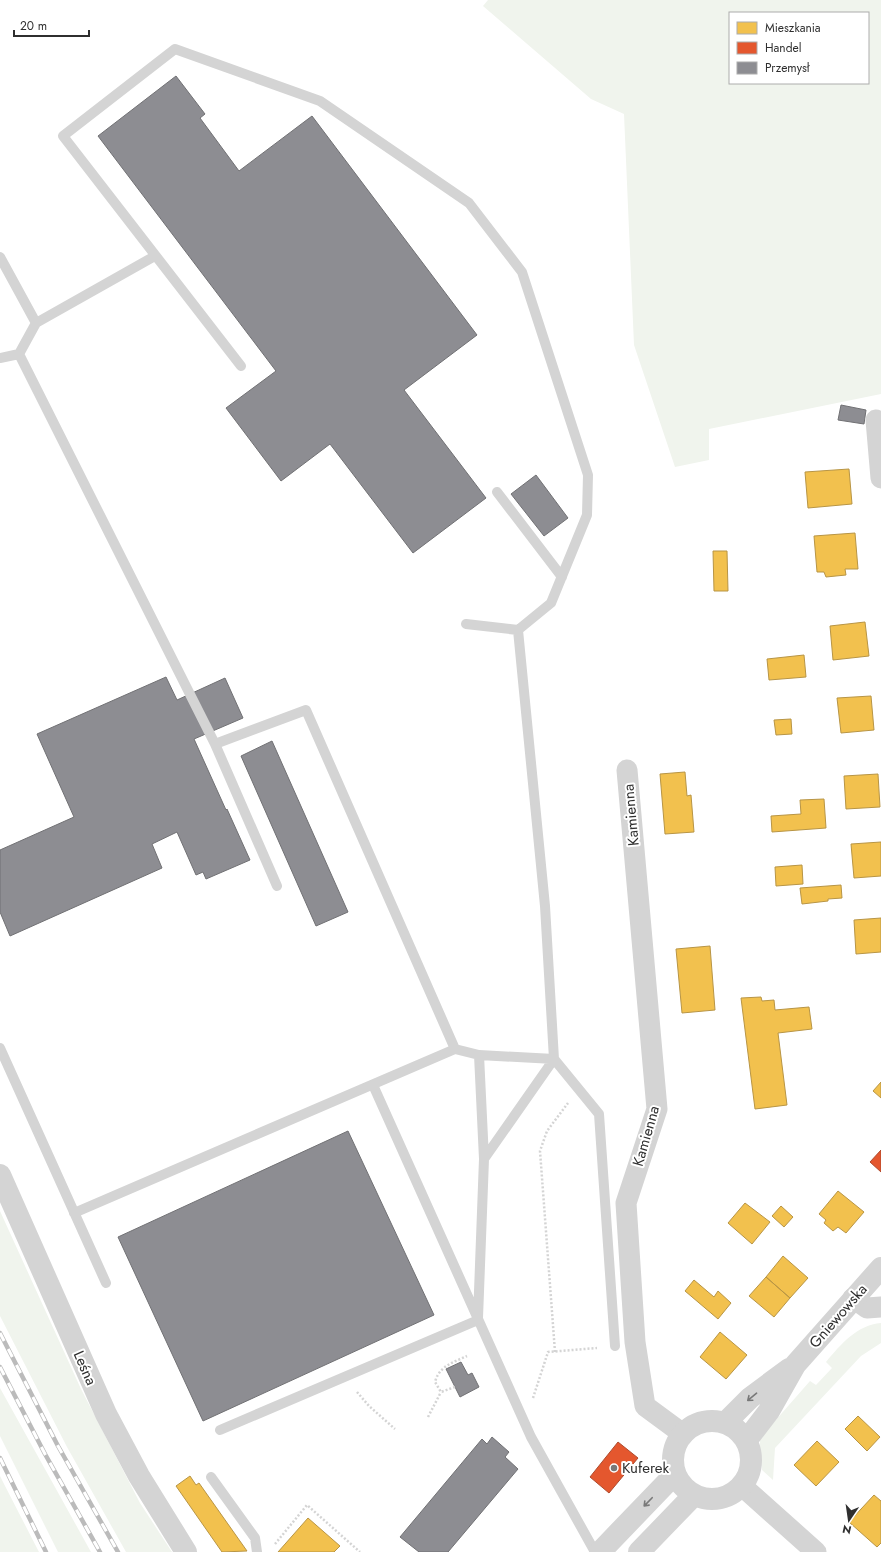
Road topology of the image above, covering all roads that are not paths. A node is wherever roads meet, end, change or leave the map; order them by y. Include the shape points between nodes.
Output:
1 (155, 256) junction
2 (0, 257) edge
3 (36, 323) junction
4 (19, 354) junction
5 (0, 358) edge
6 (241, 366) dead end
7 (876, 420) dead end
8 (881, 478) edge
9 (497, 492) dead end
10 (562, 577) junction
11 (466, 624) dead end
12 (518, 630) junction
13 (215, 744) junction
14 (627, 770) dead end
15 (277, 886) dead end
16 (0, 1048) edge
17 (455, 1049) junction
18 (479, 1055) junction
19 (554, 1059) junction
20 (372, 1085) junction
21 (484, 1159) junction
22 (0, 1175) edge
23 (74, 1213) junction
24 (881, 1268) edge
25 (106, 1283) dead end
26 (853, 1298) junction
27 (881, 1307) edge
28 (478, 1320) junction
29 (615, 1346) road end
30 (795, 1365) junction
31 (725, 1423) junction
32 (220, 1430) dead end
33 (683, 1434) junction
34 (746, 1440) junction
35 (675, 1474) junction
36 (211, 1477) dead end
37 (742, 1486) junction
38 (694, 1495) junction
39 (186, 1552) edge
40 (258, 1552) edge
41 (595, 1552) edge
42 (600, 1552) edge
43 (639, 1552) edge
44 (816, 1552) edge

1 - 3 lane
1 - 6 lane
1 - 10 lane via 63,136 175,49 320,101 469,202 522,272 588,475 587,515
2 - 3 lane
3 - 4 lane
4 - 5 lane
4 - 13 lane
7 - 8 street
9 - 10 lane
10 - 12 lane via 551,603
11 - 12 lane
12 - 19 lane via 545,906
13 - 15 lane
13 - 17 lane via 306,710
14 - 33 street, Kamienna via 657,1108 626,1203 636,1342 645,1406
16 - 23 lane
17 - 18 lane
17 - 20 lane
18 - 19 lane
18 - 21 lane
19 - 21 lane
19 - 29 lane via 599,1114
20 - 23 lane
20 - 28 lane
21 - 28 lane
22 - 39 street, Leśna via 106,1414 139,1476
23 - 25 lane
24 - 26 street, Gniewowska
26 - 27 street via 867,1308
26 - 30 street, Gniewowska
28 - 32 lane
28 - 41 lane via 531,1437
30 -> 31 street, Gniewowska via 750,1398
30 - 34 street, Gniewowska via 769,1411
31 - 33 street via 710,1421 695,1425
31 - 34 street via 737,1430
33 - 35 street via 675,1446
34 - 37 street via 751,1456 750,1472
35 - 38 street via 682,1486
35 -> 42 street
36 - 40 lane via 255,1538
37 - 38 street via 720,1499 706,1499
37 - 44 street
38 - 43 street

